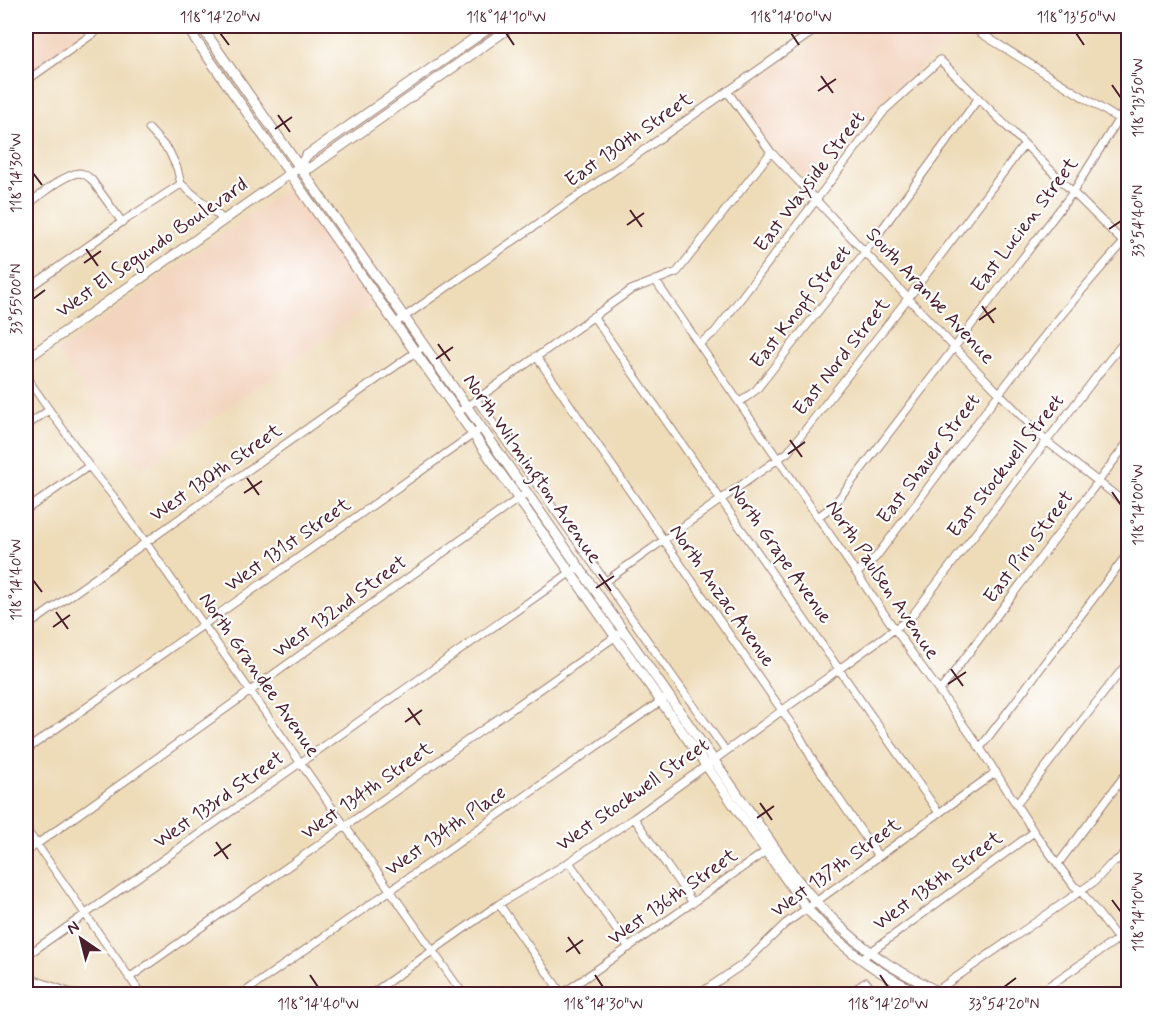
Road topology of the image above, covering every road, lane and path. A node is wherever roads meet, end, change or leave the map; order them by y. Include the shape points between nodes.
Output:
1 (104, 26) edge
2 (186, 26) edge
3 (201, 26) edge
4 (492, 26) edge
5 (512, 26) edge
6 (821, 26) edge
7 (974, 29) dead end
8 (26, 81) edge
9 (727, 91) junction
10 (978, 99) junction
11 (1128, 104) edge
12 (1120, 119) junction
13 (1128, 125) edge
14 (149, 129) dead end
15 (1024, 145) junction
16 (771, 152) junction
17 (295, 171) junction
18 (182, 184) junction
19 (1073, 192) junction
20 (817, 199) junction
21 (26, 206) edge
22 (224, 220) junction
23 (122, 222) junction
24 (1126, 245) edge
25 (865, 252) junction
26 (655, 280) junction
27 (26, 290) edge
28 (908, 298) junction
29 (592, 316) junction
30 (400, 320) junction
31 (1128, 337) edge
32 (699, 344) junction
33 (953, 346) junction
34 (420, 349) junction
35 (536, 356) junction
36 (26, 359) edge
37 (26, 377) edge
38 (999, 394) junction
39 (477, 399) junction
40 (740, 402) junction
41 (462, 409) junction
42 (49, 410) junction
43 (26, 426) edge
44 (478, 431) junction
45 (1046, 441) junction
46 (1128, 442) edge
47 (779, 459) junction
48 (89, 466) junction
49 (1099, 482) junction
50 (523, 496) junction
51 (722, 499) junction
52 (1128, 505) edge
53 (26, 510) edge
54 (819, 516) junction
55 (664, 540) junction
56 (145, 543) junction
57 (1128, 553) edge
58 (579, 567) junction
59 (570, 573) junction
60 (856, 573) junction
61 (606, 580) junction
62 (911, 617) joint
63 (203, 625) junction
64 (26, 627) edge
65 (894, 628) junction
66 (619, 634) junction
67 (1128, 662) edge
68 (840, 668) junction
69 (250, 691) junction
70 (939, 692) junction
71 (669, 696) junction
72 (660, 702) junction
73 (782, 710) junction
74 (980, 747) junction
75 (26, 750) edge
76 (724, 750) junction
77 (714, 759) junction
78 (300, 763) junction
79 (705, 765) junction
80 (1128, 771) edge
81 (996, 772) junction
82 (1016, 805) junction
83 (939, 813) junction
84 (634, 818) junction
85 (345, 827) junction
86 (26, 829) edge
87 (1034, 832) junction
88 (36, 844) junction
89 (774, 846) junction
90 (26, 852) edge
91 (765, 852) junction
92 (1128, 852) edge
93 (878, 856) junction
94 (569, 862) junction
95 (1058, 864) junction
96 (1080, 890) junction
97 (390, 891) junction
98 (815, 902) junction
99 (693, 903) junction
100 (499, 904) junction
101 (807, 909) junction
102 (85, 915) junction
103 (1128, 932) edge
104 (1119, 939) junction
105 (629, 948) junction
106 (433, 951) junction
107 (869, 952) junction
108 (1128, 952) edge
109 (26, 956) edge
110 (861, 958) junction
111 (26, 977) edge
112 (129, 978) junction
113 (74, 994) edge
114 (141, 994) edge
115 (242, 994) edge
116 (371, 994) edge
117 (463, 994) edge
118 (562, 994) edge
119 (699, 994) edge
120 (848, 994) edge
121 (875, 994) edge
122 (920, 994) edge
123 (936, 994) edge
124 (1037, 994) edge

1 - 8 street
2 - 17 main road
3 - 17 main road, North Wilmington Avenue
4 - 17 main road via 343,128 305,157
5 - 17 main road via 310,168
6 - 9 street, East 130th Street
7 - 12 street
9 - 16 street, South Aranbe Avenue
9 - 30 street, East 130th Street
10 - 15 street
10 - 20 street, East Wayside Street via 940,60 885,110
10 - 25 street, East Knopf Street
11 - 12 street, East Lucien Street
12 - 13 street
12 - 19 street, East Lucien Street
14 - 18 street via 169,150
15 - 19 street
15 - 28 street, East Nord Street
16 - 20 street, South Aranbe Avenue
16 - 26 street via 677,272
17 - 22 main road, West El Segundo Boulevard
17 - 30 main road, North Wilmington Avenue
18 - 22 street
18 - 23 street
19 - 24 street
19 - 33 street, East Lucien Street
20 - 25 street, South Aranbe Avenue
20 - 32 street, East Wayside Street via 716,332
21 - 23 street via 79,173 91,179
22 - 36 main road, West El Segundo Boulevard
23 - 27 street
24 - 38 street, East Shauer Street via 1082,289
25 - 28 street, South Aranbe Avenue
25 - 40 street, East Knopf Street via 756,390
26 - 29 street via 630,290
26 - 32 street, North Paulsen Avenue
28 - 33 street, South Aranbe Avenue
28 - 47 street, East Nord Street
29 - 35 street
29 - 51 street, North Grape Avenue
30 - 34 main road, North Wilmington Avenue
31 - 45 street, East Stockwell Street
32 - 40 street, North Paulsen Avenue
33 - 38 street, South Aranbe Avenue
33 - 54 street, East Lucien Street via 834,505
34 - 41 main road, North Wilmington Avenue
34 - 56 street, West 130th Street
35 - 39 street
35 - 55 street, North Anzac Avenue
37 - 42 street, North Grandee Avenue
38 - 45 street, South Aranbe Avenue
38 - 60 street, East Shauer Street via 876,557
39 - 41 street
39 - 61 street
40 - 47 street, North Paulsen Avenue
41 - 44 main road, North Wilmington Avenue
42 - 43 street
42 - 48 street, North Grandee Avenue
44 - 50 main road, North Wilmington Avenue
44 - 63 street, West 131st Street
45 - 49 street, South Aranbe Avenue
45 - 62 street, East Stockwell Street
46 - 49 street, East Piru Street
47 - 51 street, East Nord Street
47 - 54 street, North Paulsen Avenue
48 - 53 street
48 - 56 street, North Grandee Avenue
49 - 52 street, South Aranbe Avenue
49 - 70 street, East Piru Street
50 - 58 main road, North Wilmington Avenue
50 - 59 main road, North Wilmington Avenue
50 - 69 street, West 132nd Street
51 - 55 street, East Nord Street
51 - 68 street, North Grape Avenue
54 - 60 street, North Paulsen Avenue
55 - 61 street, East Nord Street
55 - 73 street, North Anzac Avenue
56 - 63 street, North Grandee Avenue
56 - 64 street, West 130th Street
57 - 74 street
58 - 59 street, West 133rd Street
58 - 66 main road, North Wilmington Avenue
59 - 66 main road, North Wilmington Avenue
59 - 78 street, West 133rd Street
60 - 65 street, North Paulsen Avenue
61 - 76 street
62 - 65 street, West Stockwell Street
63 - 69 street, North Grandee Avenue
63 - 75 street, West 131st Street
65 - 68 street, West Stockwell Street
65 - 70 street, North Paulsen Avenue
66 - 71 main road, North Wilmington Avenue
66 - 72 main road, North Wilmington Avenue
66 - 85 street, West 134th Street
67 - 82 street
68 - 73 street, West Stockwell Street
68 - 83 street, North Grape Avenue
69 - 78 street, North Grandee Avenue
69 - 88 street, West 132nd Street
70 - 74 street, North Paulsen Avenue
71 - 72 street, West 134th Place
71 - 77 main road, North Wilmington Avenue
72 - 79 main road, North Wilmington Avenue
72 - 97 street, West 134th Place
73 - 76 street, West Stockwell Street
73 - 93 street, North Anzac Avenue
74 - 81 street, North Paulsen Avenue
76 - 77 street, West Stockwell Street
77 - 79 street, West Stockwell Street
77 - 89 main road, North Wilmington Avenue
78 - 85 street, North Grandee Avenue
78 - 102 street, West 133rd Street
79 - 84 street, West Stockwell Street
79 - 91 main road, North Wilmington Avenue
80 - 95 street
81 - 82 street, North Paulsen Avenue
81 - 83 street, West 137th Street
82 - 87 street, North Paulsen Avenue
83 - 93 street, West 137th Street
84 - 94 street, West Stockwell Street
84 - 99 street
85 - 97 street, North Grandee Avenue
85 - 112 street, West 134th Street
86 - 88 street
87 - 95 street, North Paulsen Avenue
87 - 107 street, West 138th Street
88 - 90 street, West 132nd Street
88 - 102 street
89 - 91 street, West 136th Street
89 - 98 main road, North Wilmington Avenue
91 - 99 street, West 136th Street
91 - 101 main road, North Wilmington Avenue
92 - 96 street
93 - 98 street, West 137th Street
94 - 100 street, West Stockwell Street
94 - 105 street
95 - 96 street, North Paulsen Avenue
96 - 104 street, North Paulsen Avenue
96 - 123 street
97 - 106 street, North Grandee Avenue
97 - 115 street, West 134th Place
98 - 101 street, West 137th Street
98 - 107 main road, North Wilmington Avenue
99 - 105 street, West 136th Street
100 - 106 street, West Stockwell Street
100 - 118 street
101 - 110 main road, North Wilmington Avenue
101 - 119 street, West 137th Street via 785,924 745,963
102 - 109 street, West 133rd Street
102 - 112 street
103 - 104 street
104 - 108 street, North Paulsen Avenue
104 - 124 street
105 - 118 street, West 136th Street
106 - 116 street, West Stockwell Street
106 - 117 street, North Grandee Avenue
107 - 110 street, West 138th Street
107 - 123 main road, North Wilmington Avenue
110 - 122 main road, North Wilmington Avenue
111 - 113 street
112 - 114 street
120 - 121 street via 866,982

